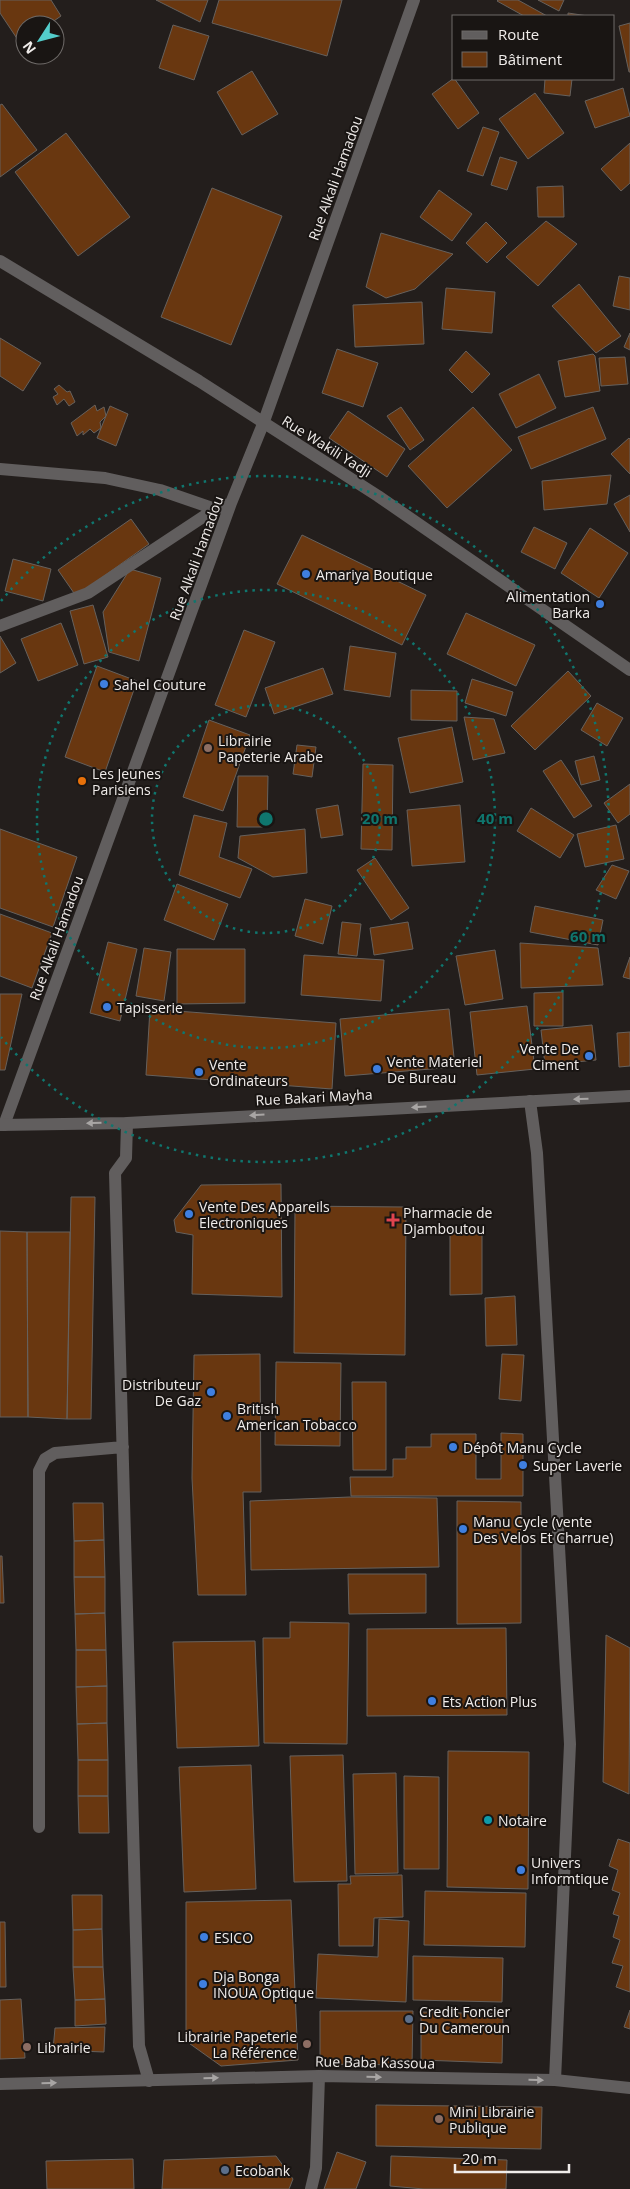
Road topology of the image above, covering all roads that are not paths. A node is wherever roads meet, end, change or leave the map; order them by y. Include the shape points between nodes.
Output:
1 (414, 0) edge
2 (0, 261) edge
3 (263, 424) junction
4 (0, 469) edge
5 (231, 504) junction
6 (215, 509) junction
7 (0, 626) edge
8 (630, 670) edge
9 (630, 1096) edge
10 (530, 1101) junction
11 (127, 1123) junction
12 (2, 1125) edge
13 (122, 1447) junction
14 (39, 1827) dead end
15 (319, 2076) junction
16 (149, 2080) junction
17 (555, 2080) junction
18 (0, 2084) edge
19 (630, 2088) edge
20 (311, 2189) edge

1 - 3 street, Rue Alkali Hamadou
2 - 3 street, Rue Wakili Yadji via 199,381
3 - 5 street, Rue Alkali Hamadou
3 - 8 street, Rue Wakili Yadji via 378,496
4 - 6 street via 105,478 160,490
5 - 6 street
5 - 12 street, Rue Alkali Hamadou
6 - 7 street via 88,593
9 -> 10 street, Rue Bakari Mayha
10 -> 11 street, Rue Bakari Mayha
10 - 17 street via 537,1153 570,1744
11 -> 12 street, Rue Bakari Mayha
11 - 13 street via 126,1158 115,1173
13 - 14 street via 55,1453 45,1459 39,1471
13 - 16 street via 139,2046
16 -> 15 street, Rue Baba Kassoua
15 -> 17 street, Rue Baba Kassoua
15 - 20 street via 316,2168
18 -> 16 street, Rue Baba Kassoua
17 - 19 street, Rue Baba Kassoua

